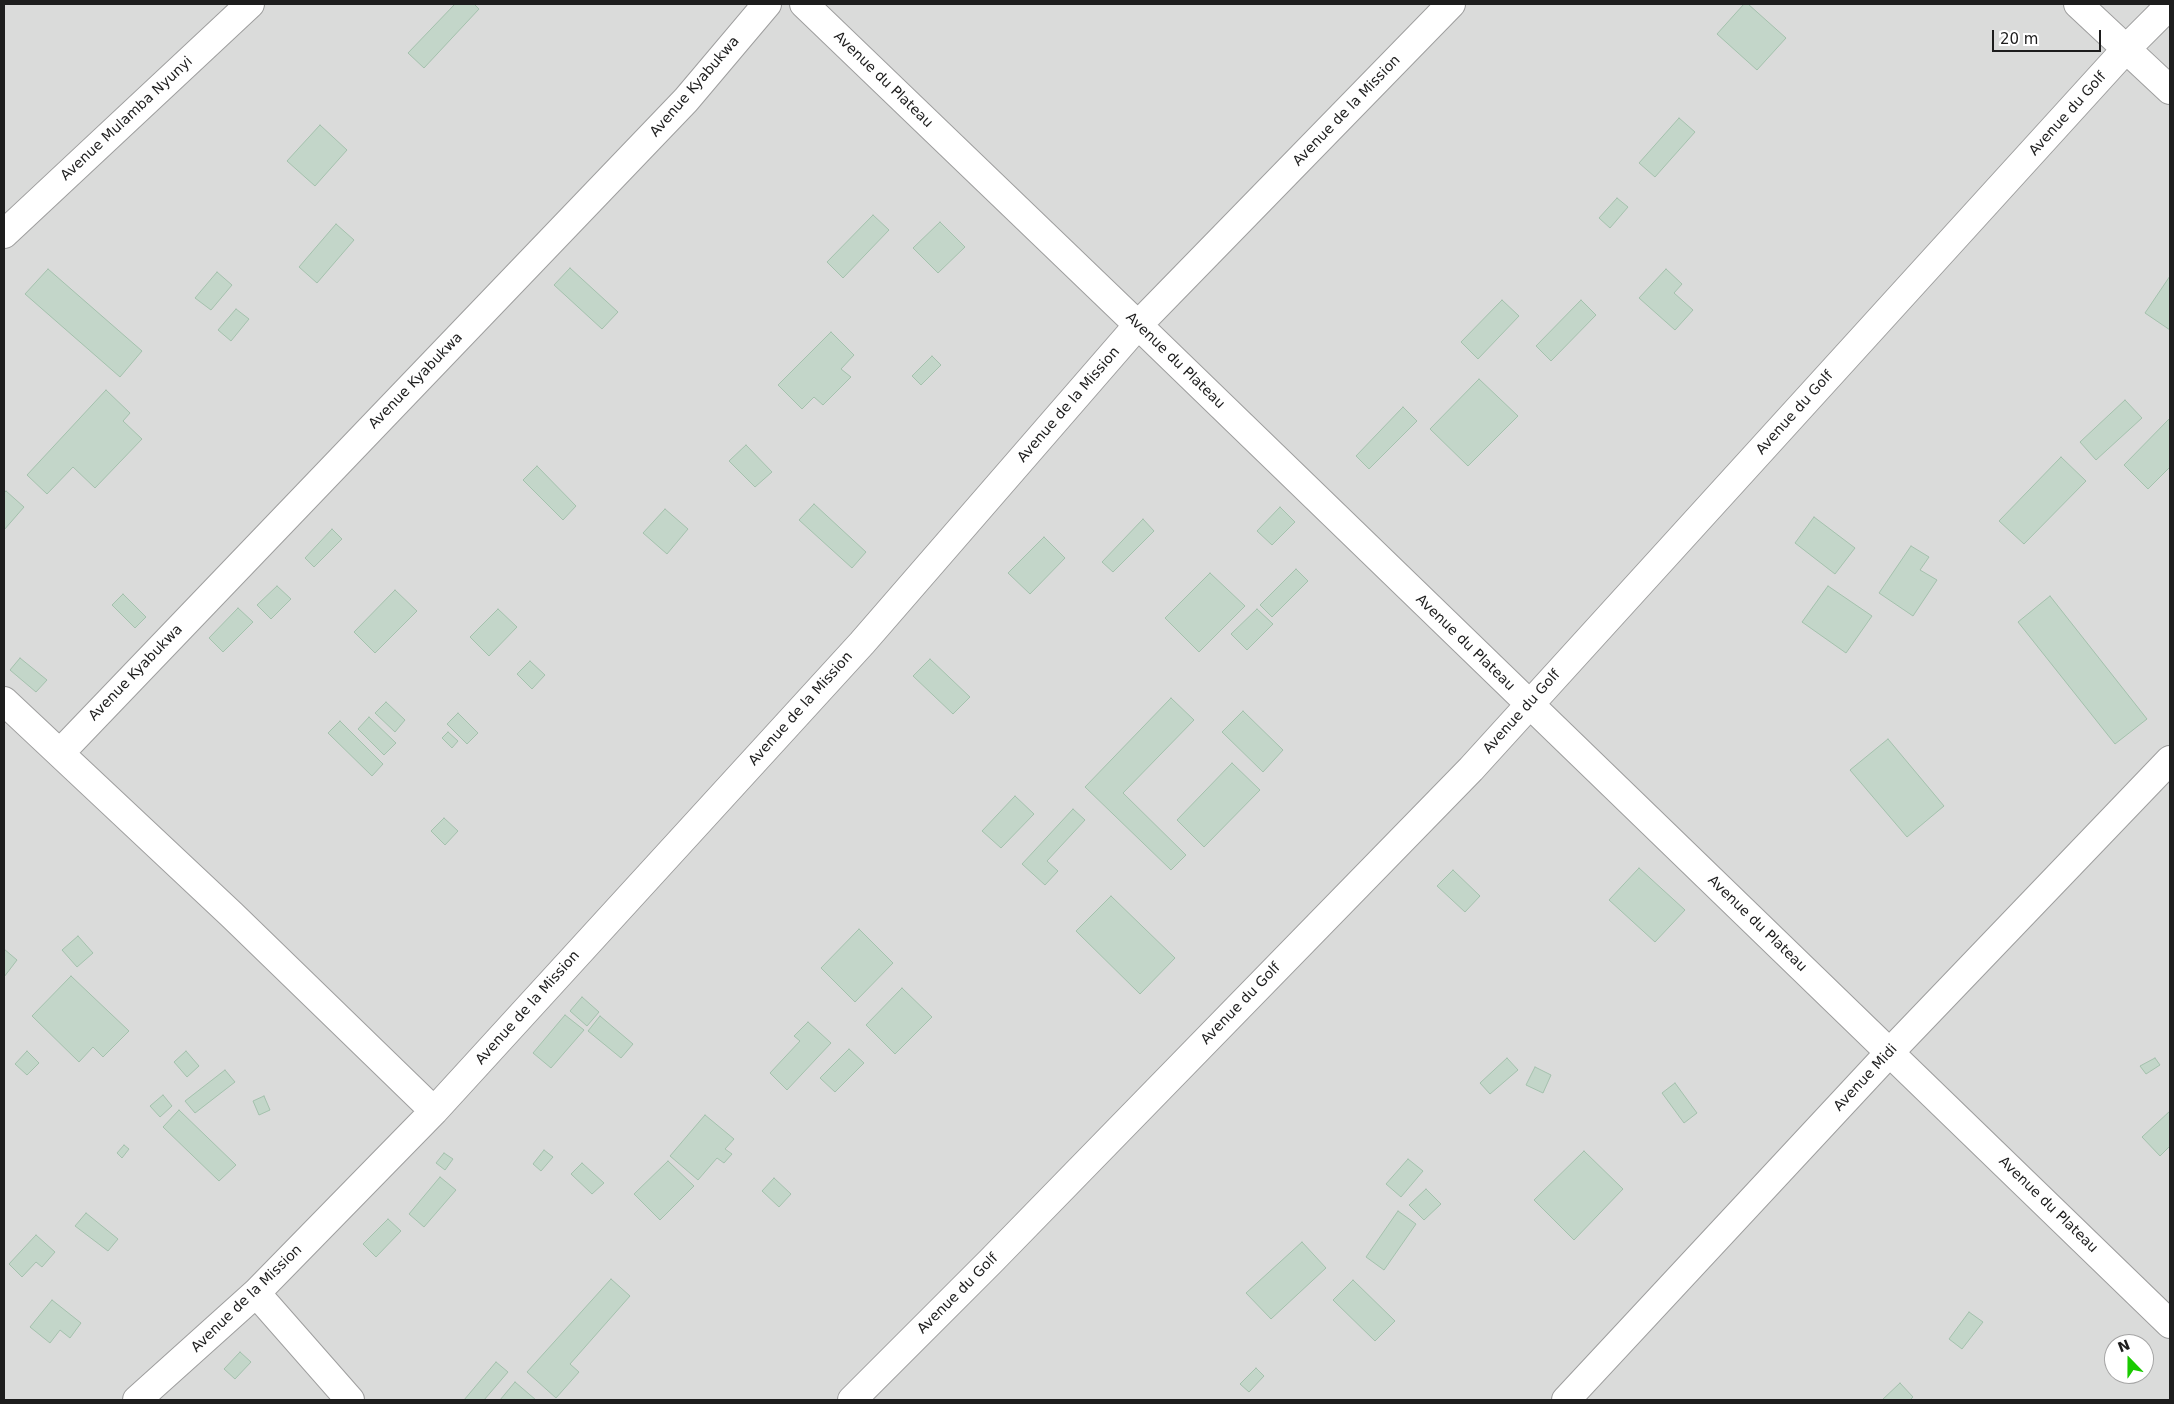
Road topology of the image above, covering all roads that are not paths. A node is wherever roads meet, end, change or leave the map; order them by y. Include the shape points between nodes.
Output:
1 (250, 4) edge
2 (767, 4) edge
3 (804, 4) edge
4 (1451, 4) edge
5 (2078, 4) edge
6 (2170, 4) edge
7 (2128, 48) junction
8 (2170, 90) edge
9 (4, 234) edge
10 (1138, 325) junction
11 (4, 701) edge
12 (1528, 704) junction
13 (60, 753) junction
14 (2170, 760) edge
15 (1890, 1052) junction
16 (434, 1111) junction
17 (256, 1293) junction
18 (2170, 1324) edge
19 (137, 1400) edge
20 (350, 1400) edge
21 (852, 1400) edge
22 (1566, 1400) edge

1 - 9 street, Avenue Mulamba Nyunyi
2 - 13 street, Avenue Kyabukwa via 686,100
3 - 10 street, Avenue du Plateau
4 - 10 street, Avenue de la Mission
5 - 7 street
6 - 7 street, Avenue du Golf
7 - 8 street
7 - 12 street, Avenue du Golf
10 - 12 street, Avenue du Plateau
10 - 16 street, Avenue de la Mission via 862,643
11 - 13 street
12 - 15 street, Avenue du Plateau
12 - 21 street, Avenue du Golf via 1471,769
13 - 16 street
14 - 15 street, Avenue Midi
15 - 18 street, Avenue du Plateau
15 - 22 street, Avenue Midi
16 - 17 street, Avenue de la Mission
17 - 19 street, Avenue de la Mission
17 - 20 street

